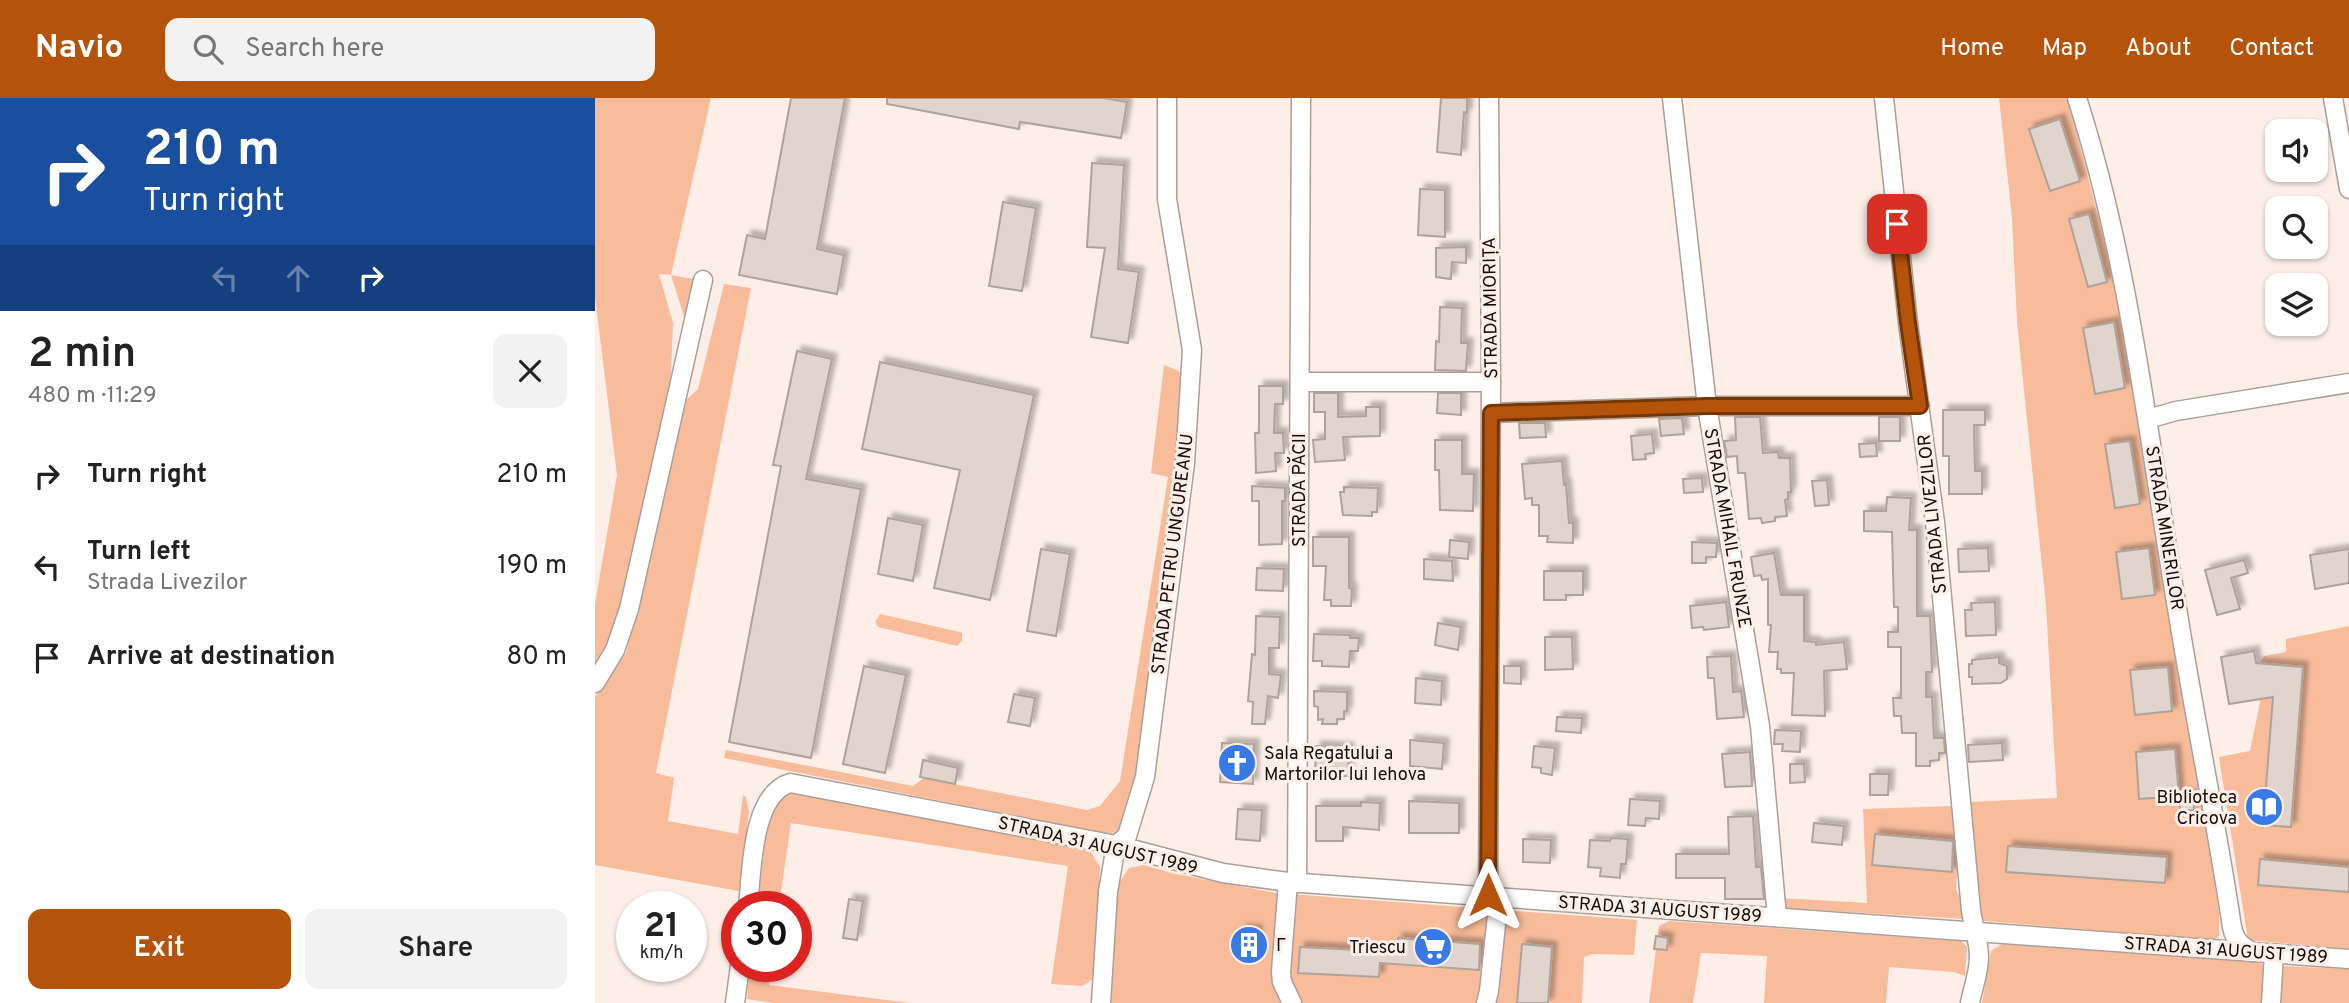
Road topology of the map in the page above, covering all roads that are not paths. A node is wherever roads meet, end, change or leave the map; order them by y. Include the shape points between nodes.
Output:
1 (1167, 98) edge
2 (1301, 98) edge
3 (1489, 98) edge
4 (1672, 98) edge
5 (1884, 98) edge
6 (2077, 98) edge
7 (2333, 98) edge
8 (2349, 189) edge
9 (703, 280) dead end
10 (1300, 382) junction
11 (1491, 382) junction
12 (2349, 383) edge
13 (1707, 406) junction
14 (1920, 406) junction
15 (1491, 413) junction
16 (2148, 419) junction
17 (595, 682) edge
18 (1116, 845) junction
19 (1293, 882) junction
20 (750, 891) edge
21 (1493, 896) junction
22 (1777, 917) junction
23 (1974, 932) junction
24 (2252, 952) junction
25 (2274, 954) junction
26 (2349, 959) edge
27 (738, 982) edge
28 (735, 1003) edge
29 (1101, 1003) edge
30 (1292, 1003) edge
31 (1486, 1003) edge
32 (1970, 1003) edge
33 (2271, 1003) edge

1 - 18 street, STRADA PETRU UNGUREANU via 1167,200 1192,350 1185,463 1146,777 1131,829
2 - 10 street, STRADA PĂCII
3 - 11 street, STRADA MIORIȚA
4 - 13 street, STRADA MIHAIL FRUNZE
5 - 14 street, STRADA LIVEZILOR
6 - 16 street, STRADA MINERILOR via 2106,199
7 - 8 street
9 - 17 street via 629,609 615,650
10 - 11 street
10 - 19 street, STRADA PĂCII
11 - 15 street, STRADA MIORIȚA
12 - 16 street
13 - 14 street
13 - 15 street
13 - 22 street, STRADA MIHAIL FRUNZE via 1760,726
14 - 23 street, STRADA LIVEZILOR
15 - 21 street, STRADA MIORIȚA
16 - 24 street, STRADA MINERILOR via 2232,927 2241,946
18 - 19 street, STRADA 31 AUGUST 1989 via 1189,866
18 - 20 street, STRADA 31 AUGUST 1989 via 785,784 773,792 760,816
18 - 29 street, STRADA PETRU UNGUREANU via 1108,892
19 - 21 street, STRADA 31 AUGUST 1989
19 - 30 street, STRADA PĂCII via 1281,972
21 - 22 street, STRADA 31 AUGUST 1989
21 - 31 street, STRADA MIORIȚA
22 - 23 street, STRADA 31 AUGUST 1989
23 - 24 street, STRADA 31 AUGUST 1989
23 - 32 street, STRADA LIVEZILOR via 1979,960
24 - 25 street, STRADA 31 AUGUST 1989
25 - 26 street, STRADA 31 AUGUST 1989
25 - 33 street
27 - 28 street

